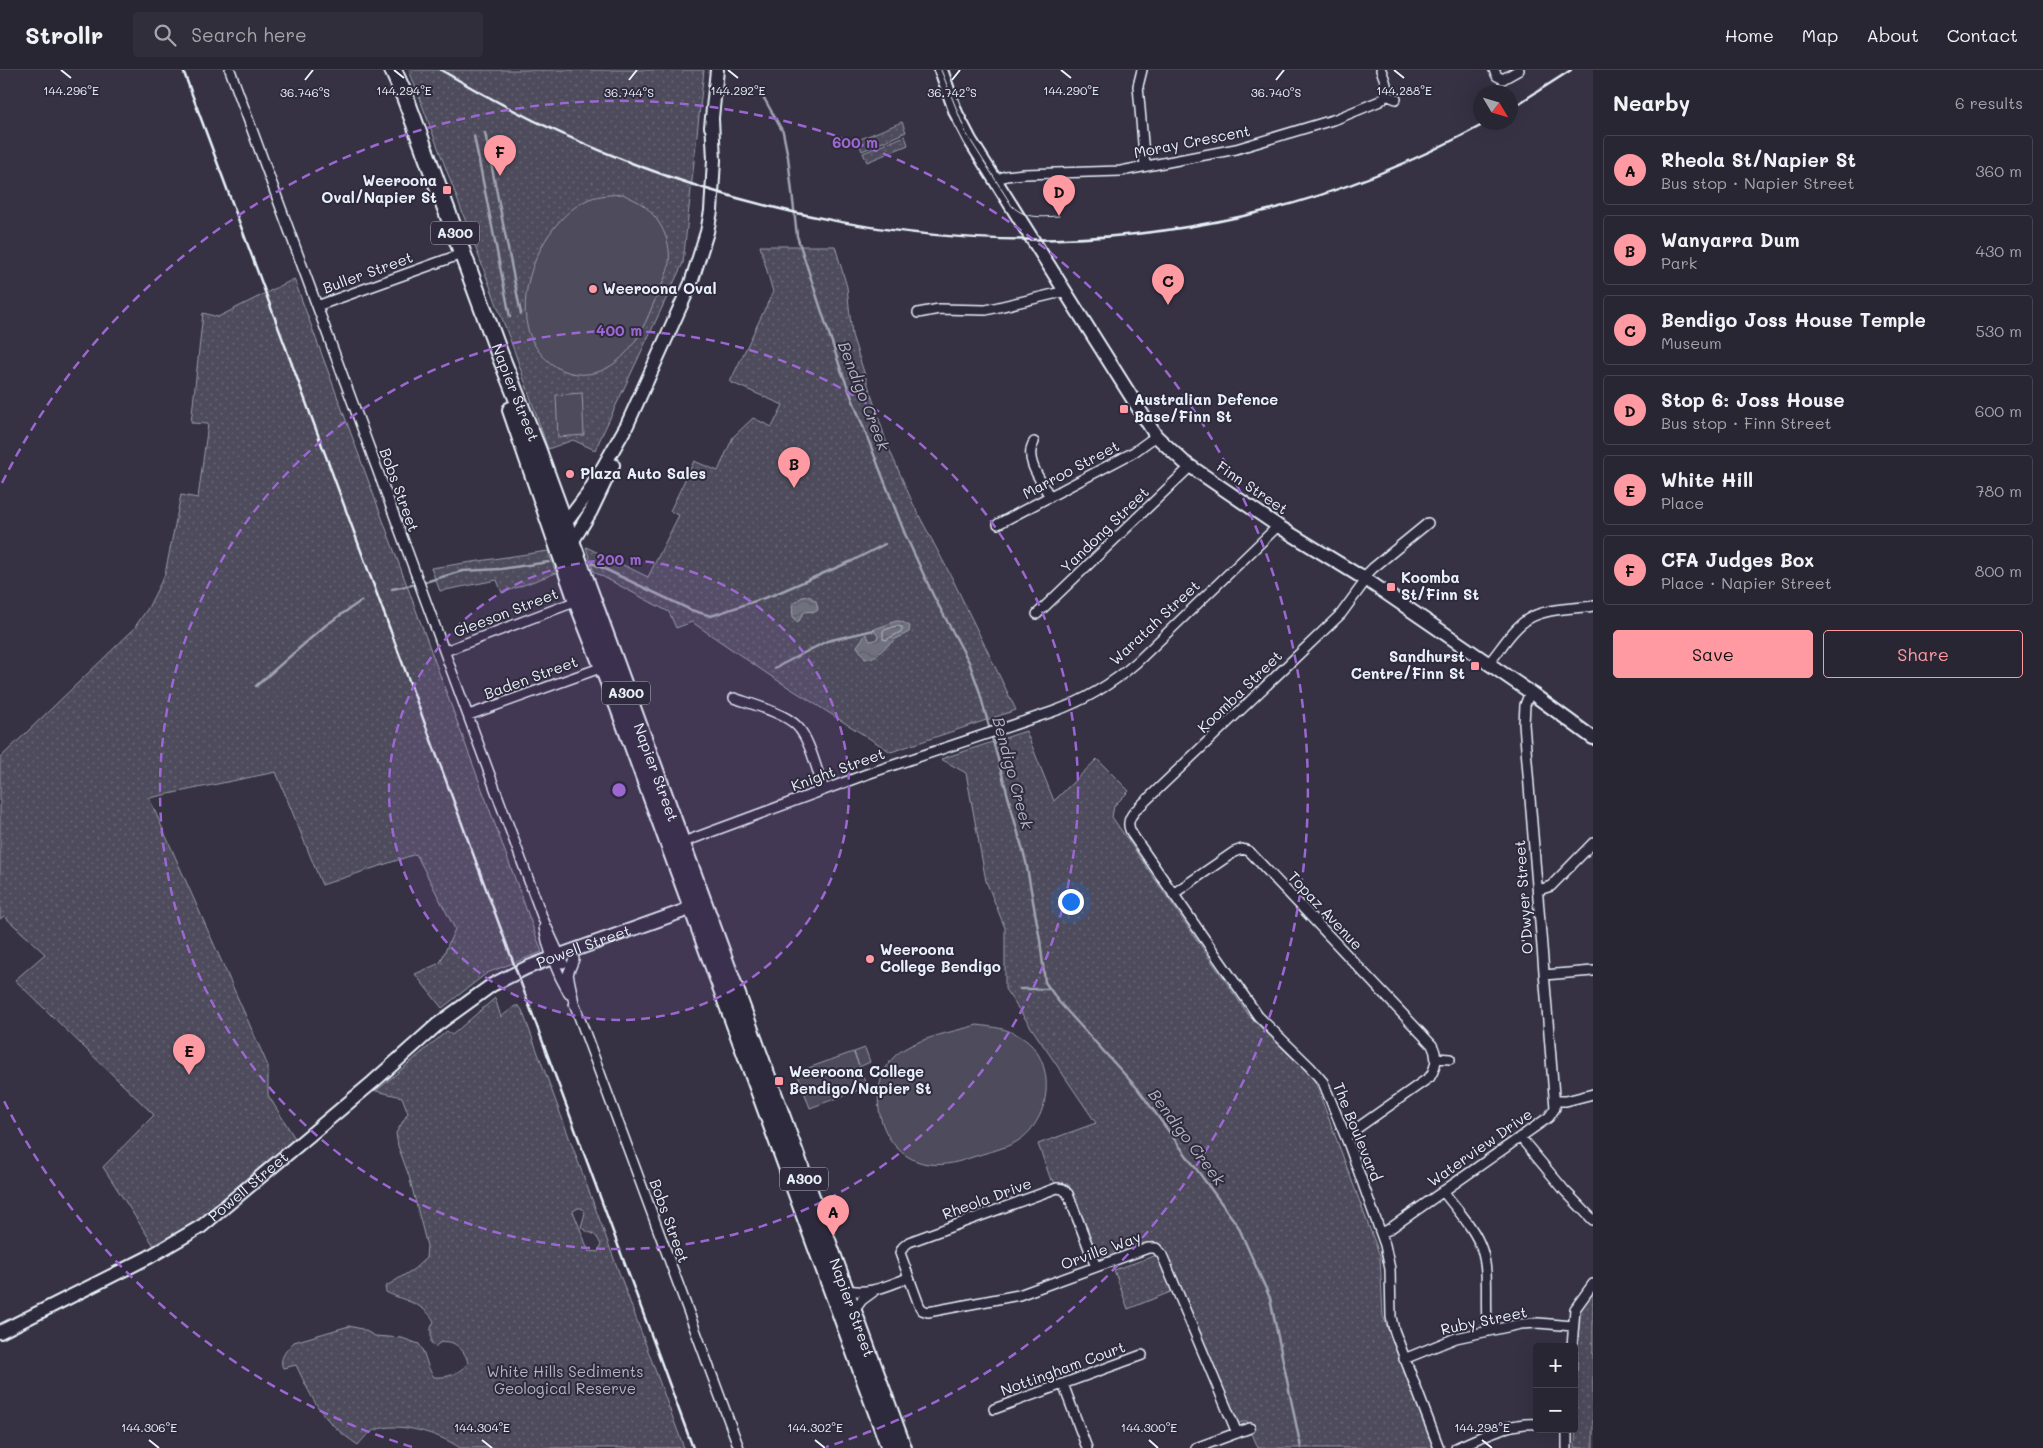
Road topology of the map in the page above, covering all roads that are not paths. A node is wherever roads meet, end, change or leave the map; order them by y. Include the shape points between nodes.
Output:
1 (230, 70) edge
2 (389, 70) edge
3 (393, 70) edge
4 (717, 70) edge
5 (940, 70) edge
6 (1142, 70) edge
7 (1381, 70) edge
8 (1494, 70) edge
9 (1519, 70) edge
10 (1386, 95) junction
11 (1396, 99) dead end
12 (411, 122) junction
13 (1145, 166) junction
14 (995, 180) junction
15 (459, 254) junction
16 (1066, 291) junction
17 (317, 306) junction
18 (918, 313) dead end
19 (627, 425) junction
20 (1158, 434) junction
21 (1034, 442) dead end
22 (1194, 464) junction
23 (1050, 497) junction
24 (1280, 523) junction
25 (1428, 523) dead end
26 (565, 524) junction
27 (998, 524) dead end
28 (572, 542) junction
29 (1365, 579) junction
30 (577, 601) junction
31 (1593, 606) edge
32 (1037, 614) dead end
33 (445, 651) junction
34 (1490, 664) junction
35 (603, 667) junction
36 (1530, 692) junction
37 (734, 698) dead end
38 (469, 715) junction
39 (630, 721) junction
40 (1006, 726) joint
41 (1593, 738) edge
42 (824, 790) junction
43 (1129, 820) joint
44 (681, 843) junction
45 (1593, 843) edge
46 (1539, 890) junction
47 (1173, 894) junction
48 (699, 909) junction
49 (561, 960) junction
50 (1593, 971) edge
51 (1544, 975) junction
52 (574, 1003) junction
53 (1436, 1058) junction
54 (1450, 1059) dead end
55 (1593, 1094) edge
56 (1555, 1101) junction
57 (1346, 1136) junction
58 (1520, 1137) junction
59 (1443, 1192) junction
60 (1593, 1220) edge
61 (1381, 1233) junction
62 (1096, 1268) junction
63 (908, 1278) junction
64 (1593, 1284) edge
65 (878, 1290) junction
66 (840, 1296) junction
67 (853, 1312) junction
68 (1573, 1326) junction
69 (0, 1332) edge
70 (1488, 1332) junction
71 (1572, 1343) edge
72 (1142, 1355) dead end
73 (1404, 1359) junction
74 (1063, 1384) junction
75 (994, 1409) dead end
76 (1533, 1424) edge
77 (1250, 1428) dead end
78 (1237, 1433) junction
79 (1567, 1433) edge
80 (739, 1448) edge
81 (890, 1448) edge
82 (903, 1448) edge
83 (1087, 1448) edge
84 (1196, 1448) edge
85 (1439, 1448) edge
86 (1456, 1448) edge
87 (1567, 1448) edge

1 - 17 street, Bobs Street
2 - 12 highway, Napier Street / A300
3 - 12 highway, Napier Street / A300
4 - 19 street via 698,261 680,311
5 - 14 street, Finn Street via 962,126
6 - 13 street via 1138,86
7 - 10 street
8 - 9 street via 1501,79
10 - 11 street
10 - 13 street, Moray Crescent via 1378,102 1292,134 1236,150
12 - 15 highway, Napier Street / A300
13 - 14 street, Moray Crescent via 1113,172 1082,170 1024,174
14 - 16 street, Finn Street
15 - 17 street, Buller Street
15 - 26 highway, Napier Street / A300
15 - 30 highway, Napier Street / A300
16 - 18 street via 986,310 939,309
16 - 20 street, Finn Street
17 - 33 street, Bobs Street
19 - 26 street via 589,492
19 - 28 street via 597,500
20 - 22 street, Finn Street
20 - 23 street, Marroo Street via 1134,452
21 - 23 street via 1031,458
22 - 24 street, Finn Street
22 - 32 street, Yandong Street
23 - 27 street, Marroo Street
24 - 29 street, Finn Street
24 - 40 street, Waratah Street via 1120,675 1076,702
25 - 29 street, Koomba Street via 1373,568
26 - 28 highway, Napier Street / A300
26 - 30 highway via 560,537
28 - 39 highway, Napier Street / A300
29 - 34 street, Finn Street
29 - 43 street, Koomba Street via 1341,614
30 - 33 street, Gleeson Street
30 - 35 highway, Napier Street / A300
31 - 34 street via 1547,612 1528,619
33 - 38 street, Bobs Street
34 - 36 street, Finn Street
35 - 38 street, Baden Street
35 - 39 highway, Napier Street / A300
36 - 41 street, Finn Street
36 - 46 street, O'Dwyer Street via 1524,707 1524,724
37 - 42 street via 786,718 798,727
38 - 49 street, Bobs Street via 543,919 547,943
39 - 44 highway, Napier Street / A300
39 - 48 highway, Napier Street / A300
40 - 42 street, Knight Street
42 - 44 street, Knight Street
43 - 47 street, The Boulevard via 1132,834
44 - 48 highway, Napier Street / A300
45 - 46 street via 1551,886
46 - 51 street, O'Dwyer Street
47 - 53 street, Topaz Avenue via 1234,852 1249,851 1429,1042
47 - 57 street, The Boulevard via 1258,1016 1319,1077
48 - 49 street, Powell Street
48 - 66 highway, Napier Street / A300
48 - 66 highway, Napier Street / A300 via 827,1242
49 - 52 street, Bobs Street
49 - 52 street, Bobs Street via 568,974
49 - 69 street, Powell Street via 499,981 469,1001 202,1226 149,1257
50 - 51 street
51 - 56 street, O'Dwyer Street
52 - 80 street, Bobs Street
53 - 54 street
53 - 57 street via 1433,1073 1427,1080
55 - 56 street
56 - 58 street, Waterview Drive via 1550,1115
57 - 61 street, The Boulevard
58 - 59 street, Waterview Drive
58 - 60 street via 1565,1192
59 - 61 street, Waterview Drive
59 - 70 street via 1473,1232 1482,1250
61 - 73 street, The Boulevard via 1389,1261 1391,1317
62 - 63 street, Orville Way via 1019,1295 932,1312 920,1308
62 - 63 street, Rheola Drive via 1068,1194 1057,1188 906,1244 900,1253
62 - 78 street, Orville Way via 1148,1248 1160,1251
63 - 65 street
64 - 68 street via 1576,1306
65 - 66 street
65 - 67 street via 862,1300
66 - 67 highway, Napier Street / A300
66 - 81 highway, Napier Street / A300
67 - 82 highway, Napier Street / A300
68 - 70 street, Ruby Street via 1531,1323
68 - 71 street
70 - 73 street, Ruby Street via 1448,1341
72 - 74 street, Nottingham Court
73 - 85 street, The Boulevard
74 - 75 street, Nottingham Court
74 - 83 street
76 - 86 street via 1513,1425
77 - 78 street
78 - 84 street
79 - 87 street

